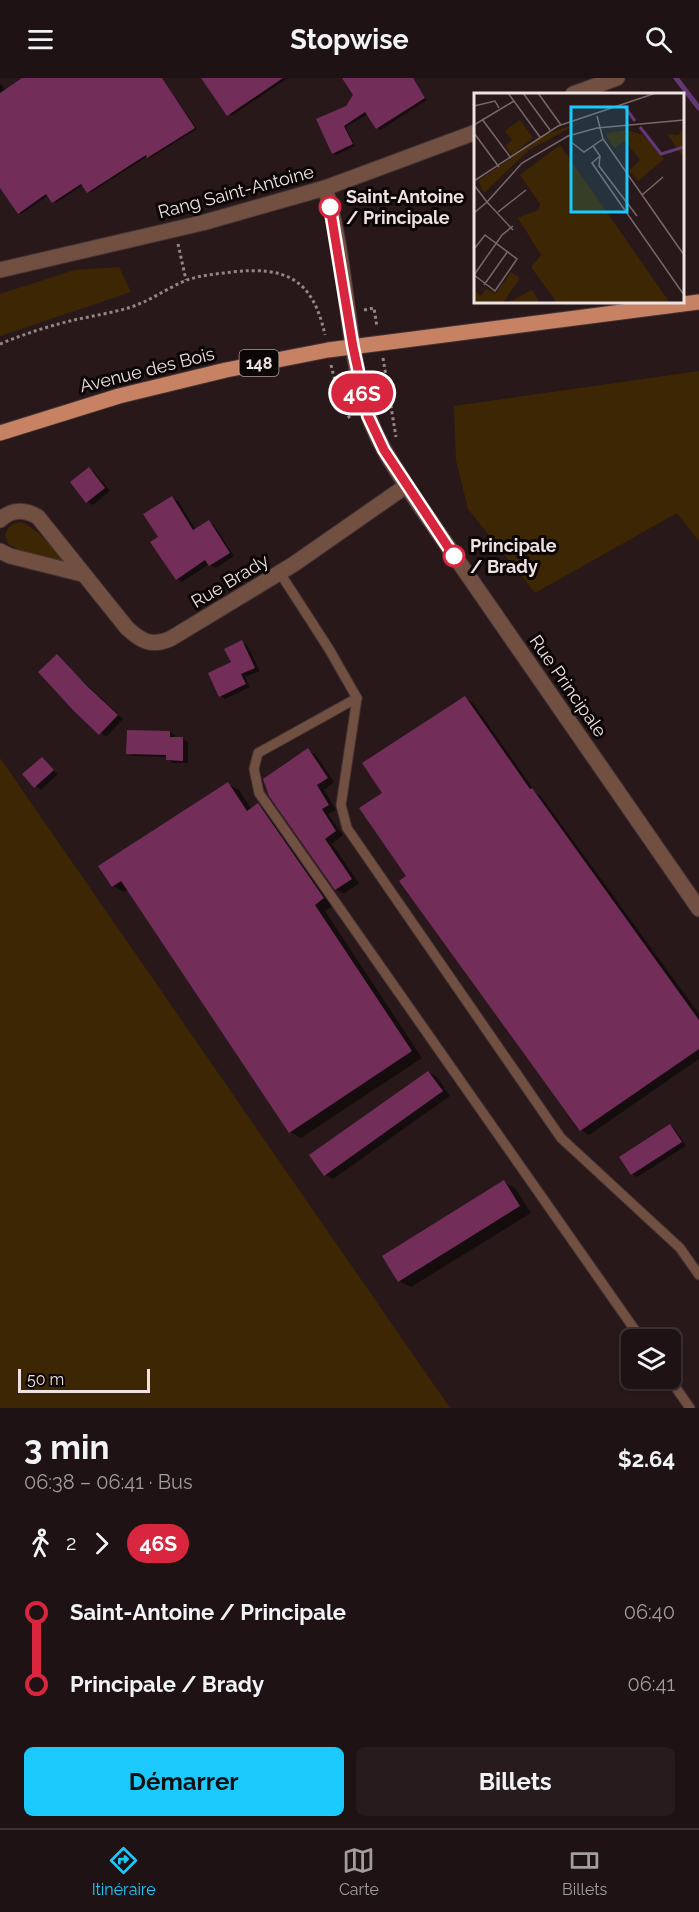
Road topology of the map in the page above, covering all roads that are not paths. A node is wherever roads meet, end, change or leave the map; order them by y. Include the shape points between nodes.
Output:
1 (617, 78) edge
2 (576, 93) edge
3 (474, 133) edge
4 (325, 188) junction
5 (0, 270) edge
6 (699, 303) edge
7 (353, 347) junction
8 (0, 433) edge
9 (406, 486) junction
10 (0, 520) edge
11 (0, 550) edge
12 (280, 573) junction
13 (82, 574) junction
14 (357, 698) junction
15 (699, 909) edge
16 (699, 1275) edge
17 (634, 1329) edge
18 (677, 1389) edge
19 (690, 1408) edge

1 - 2 street
3 - 4 street, Rang Saint-Antoine
4 - 5 street, Rang Saint-Antoine via 202,223
4 - 7 street, Rue Principale
6 - 7 main road, Avenue des Bois / 148
7 - 8 main road, Avenue des Bois / 148 via 208,374 119,396
7 - 9 street, Rue Principale via 371,423
9 - 12 street, Rue Brady
9 - 15 street, Rue Principale
10 - 13 street, Rue Brady via 19,511 32,514
11 - 13 street
12 - 13 street, Rue Brady via 170,639 156,643 138,638
12 - 14 lane
14 - 16 lane via 341,805 347,828 561,1138 680,1248
14 - 17 lane via 258,753 254,769 259,793
18 - 19 lane

